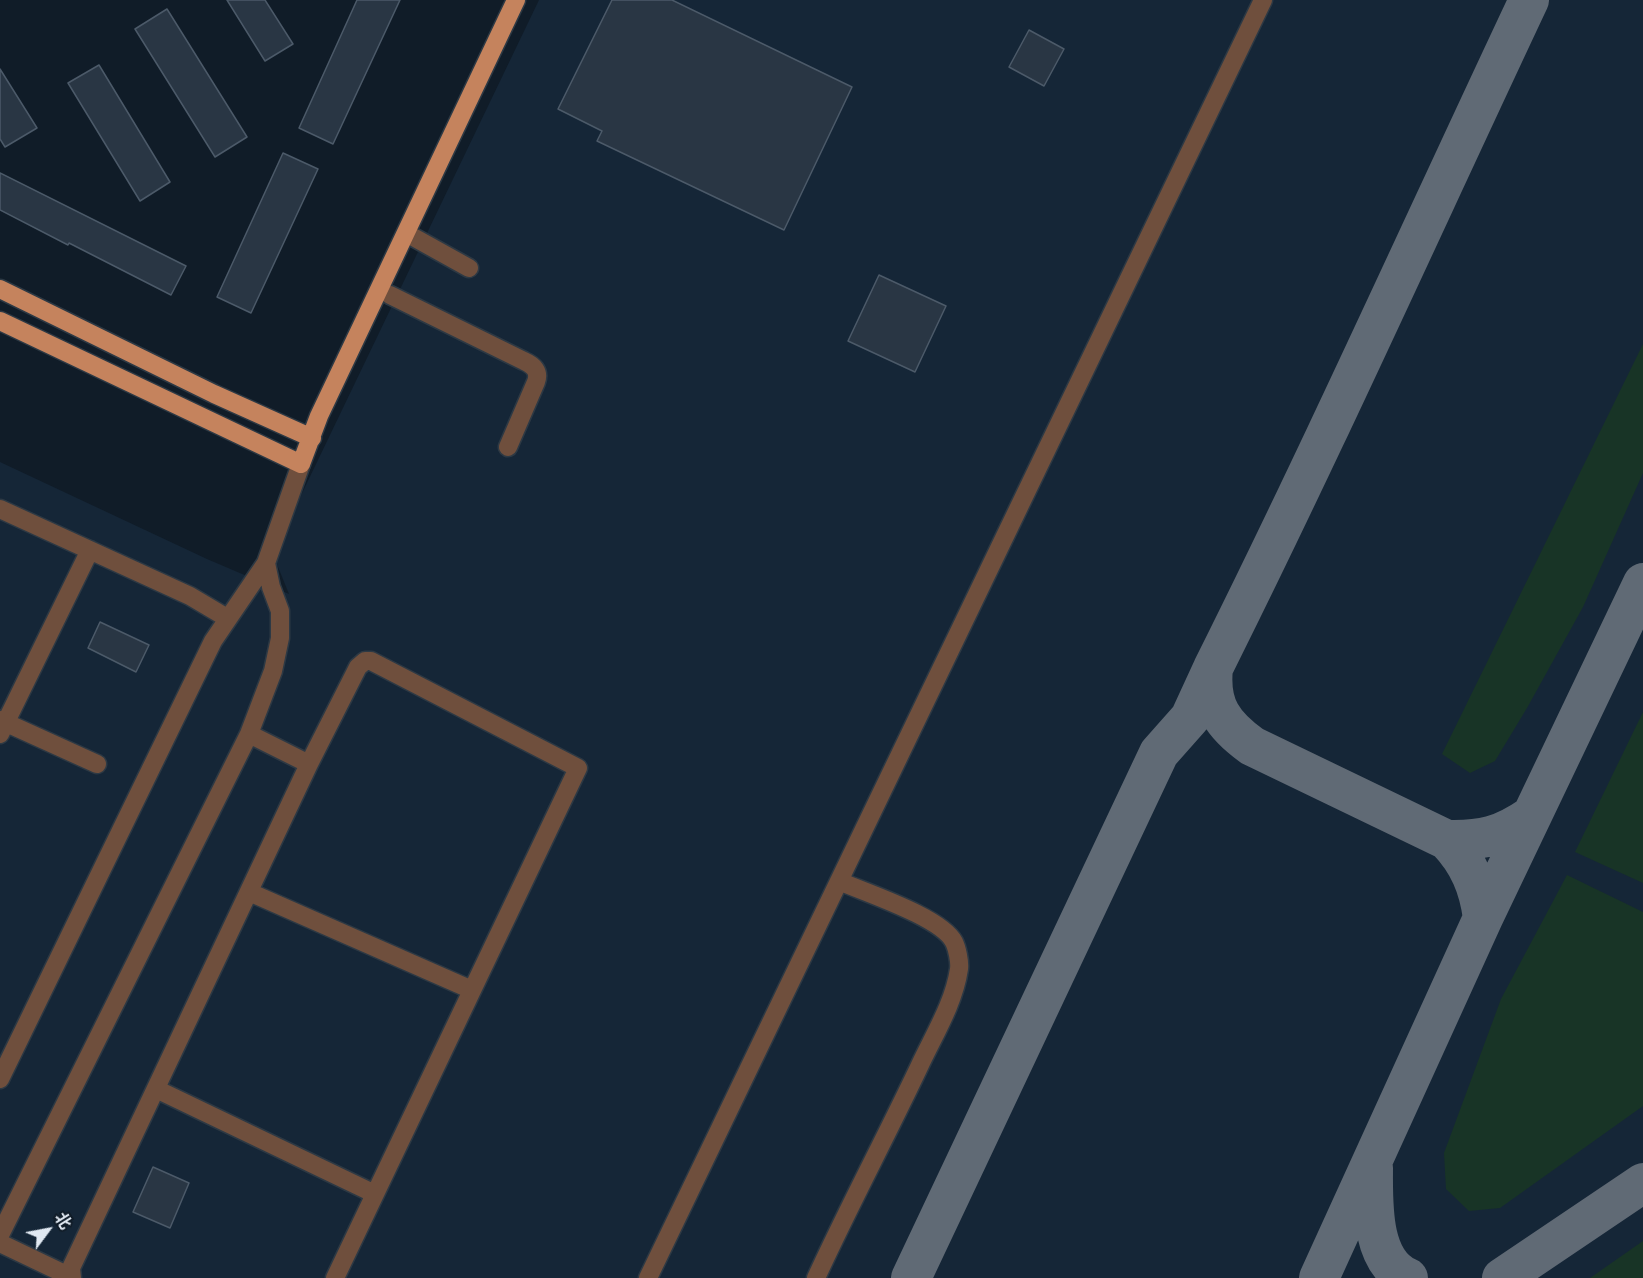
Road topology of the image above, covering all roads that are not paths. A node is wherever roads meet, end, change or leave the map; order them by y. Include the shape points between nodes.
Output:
1 (516, 0) edge
2 (529, 0) edge
3 (1263, 0) edge
4 (416, 237) junction
5 (469, 268) dead end
6 (0, 289) edge
7 (390, 295) junction
8 (0, 321) edge
9 (312, 438) junction
10 (508, 447) dead end
11 (301, 464) junction
12 (0, 509) edge
13 (90, 550) junction
14 (266, 562) junction
15 (227, 618) junction
16 (2, 726) edge
17 (249, 734) junction
18 (97, 764) dead end
19 (309, 764) junction
20 (839, 881) junction
21 (249, 892) junction
22 (472, 990) junction
23 (5, 1056) edge
24 (0, 1079) edge
25 (156, 1089) junction
26 (375, 1194) junction
27 (0, 1235) edge
28 (0, 1243) edge
29 (72, 1277) edge
30 (335, 1278) edge
31 (648, 1278) edge
32 (816, 1278) edge

1 - 9 main road via 324,405
2 - 4 main road
3 - 20 lane
4 - 5 lane
4 - 7 main road
6 - 9 main road
7 - 9 main road via 330,422
7 - 10 lane via 536,370 536,382
8 - 11 main road
9 - 11 main road
11 - 14 lane
12 - 13 lane
13 - 15 lane via 190,596
13 - 16 lane
14 - 15 lane
14 - 17 lane via 280,611 280,638 273,671
15 - 23 lane
16 - 18 lane
17 - 19 lane
17 - 27 lane
19 - 21 lane
19 - 22 lane via 358,667 370,661 578,768
20 - 31 lane
20 - 32 lane via 945,930 955,943 959,967 950,1002
21 - 22 lane
21 - 25 lane
22 - 26 lane
23 - 24 lane
25 - 26 lane
25 - 29 lane via 71,1268
26 - 30 lane
28 - 29 lane

